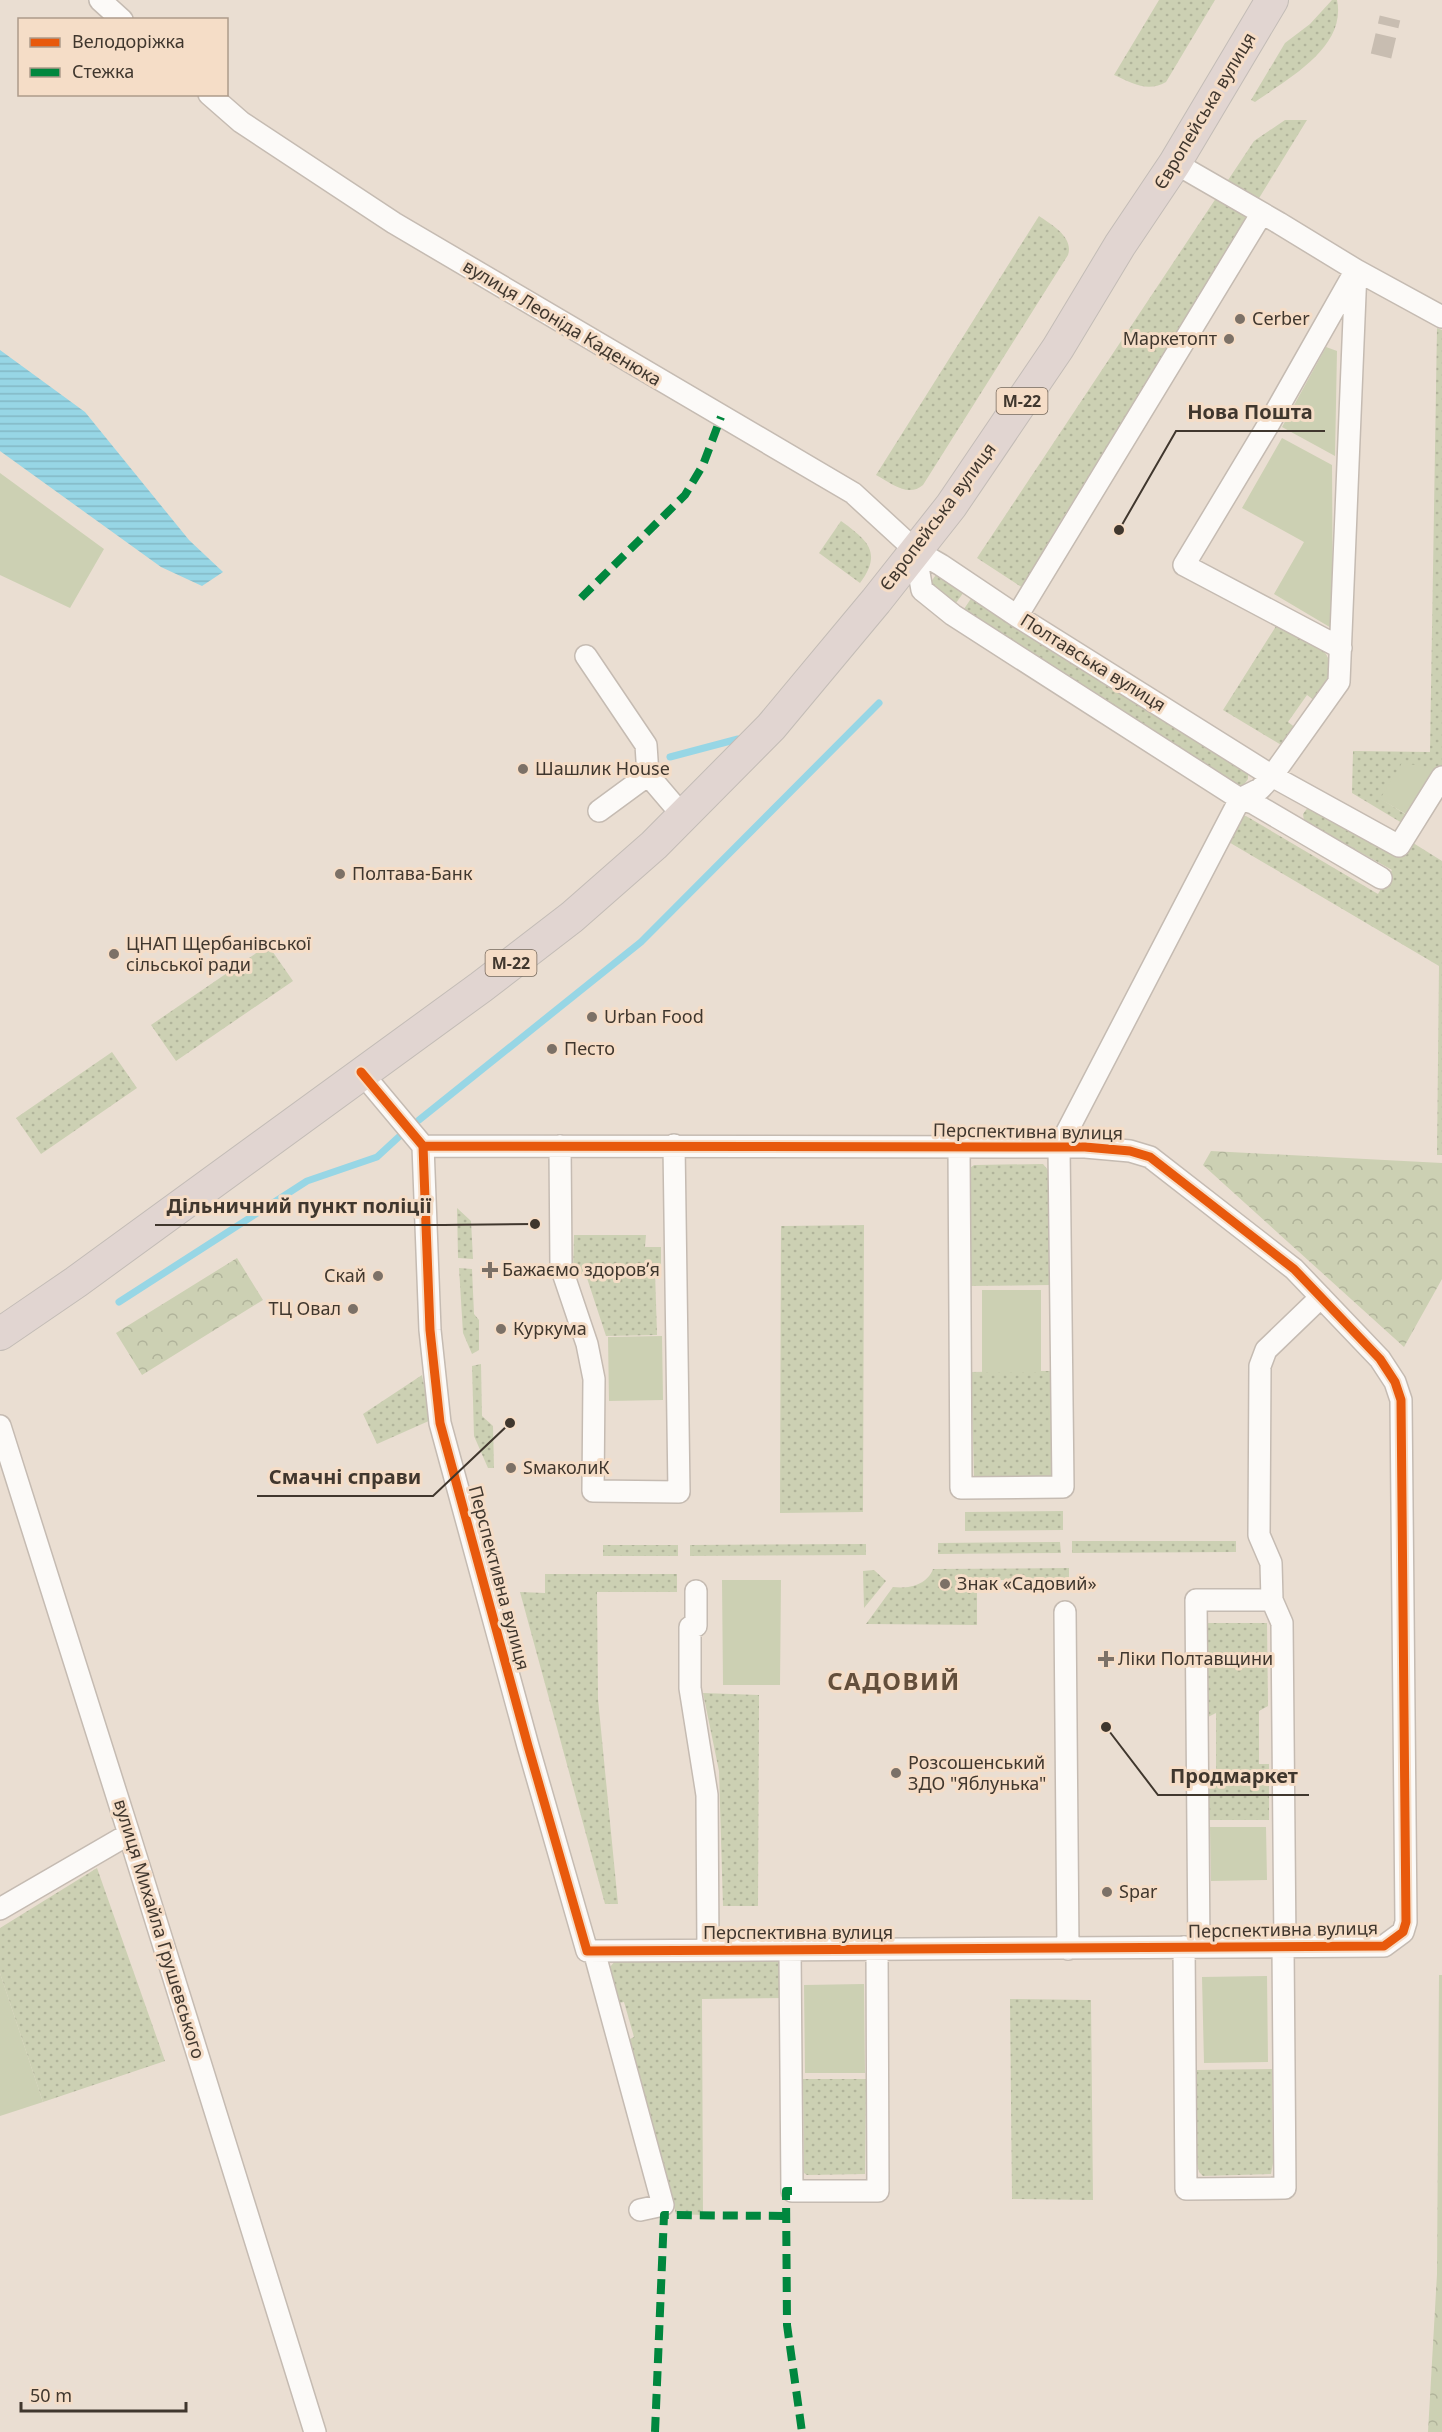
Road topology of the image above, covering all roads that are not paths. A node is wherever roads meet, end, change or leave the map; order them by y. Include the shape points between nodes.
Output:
1 (100, 0) edge
2 (1272, 0) edge
3 (120, 18) edge
4 (211, 96) edge
5 (1175, 163) junction
6 (1262, 213) junction
7 (1356, 270) junction
8 (1442, 317) edge
9 (915, 550) junction
10 (1017, 616) junction
11 (1341, 648) junction
12 (586, 656) dead end
13 (648, 775) junction
14 (1272, 776) junction
15 (1442, 777) edge
16 (1240, 799) junction
17 (599, 811) dead end
18 (683, 816) junction
19 (1382, 878) dead end
20 (362, 1072) junction
21 (674, 1145) junction
22 (423, 1146) junction
23 (560, 1146) junction
24 (958, 1146) junction
25 (1059, 1147) junction
26 (1321, 1297) junction
27 (0, 1334) edge
28 (0, 1426) edge
29 (696, 1591) dead end
30 (1272, 1600) junction
31 (1065, 1612) dead end
32 (129, 1833) junction
33 (0, 1909) edge
34 (1192, 1947) junction
35 (1284, 1947) junction
36 (877, 1949) junction
37 (1068, 1949) junction
38 (708, 1950) junction
39 (790, 1950) junction
40 (594, 1952) junction
41 (640, 2210) dead end
42 (315, 2432) edge

1 - 3 street
2 - 5 highway, Європейська вулиця / М-22
4 - 9 street, вулиця Леоніда Каденюка via 241,122 394,223 853,493
5 - 6 street
5 - 9 highway, Європейська вулиця / М-22 via 1058,348 951,506
6 - 7 street
6 - 10 street
7 - 8 street
7 - 11 street
7 - 11 street via 1184,565
9 - 10 street, Полтавська вулиця
9 - 16 street via 922,590 954,615
9 - 18 highway, Європейська вулиця / М-22 via 771,727
10 - 14 street, Полтавська вулиця
11 - 14 street via 1339,682
12 - 13 street via 646,745
13 - 17 street
13 - 18 street
14 - 15 street, Полтавська вулиця via 1399,846
14 - 16 street via 1260,789
16 - 19 street
16 - 25 street
18 - 20 highway, Європейська вулиця / М-22 via 572,917
20 - 22 street
20 - 27 highway, М-22
21 - 23 street, Перспективна вулиця
21 - 23 street via 679,1492 593,1491 594,1379 587,1344 561,1267
21 - 24 street, Перспективна вулиця
22 - 23 street, Перспективна вулиця
22 - 40 street, Перспективна вулиця via 430,1330 440,1423 587,1952
24 - 25 street, Перспективна вулиця
24 - 25 street via 961,1488 1062,1487
25 - 26 street, Перспективна вулиця via 1130,1151 1150,1157 1294,1269
26 - 30 street via 1266,1350 1260,1366 1259,1535 1272,1563
26 - 35 street, Перспективна вулиця via 1384,1364 1401,1400 1406,1922 1403,1932 1384,1946
28 - 32 street, вулиця Михайла Грушевського
29 - 38 street via 696,1626 690,1627 690,1688 707,1795
30 - 34 street via 1196,1600
30 - 35 street via 1282,1623
31 - 37 street
32 - 33 street
32 - 42 street, вулиця Михайла Грушевського
34 - 35 street, Перспективна вулиця
34 - 35 street via 1186,2189 1285,2188
34 - 37 street, Перспективна вулиця
36 - 37 street, Перспективна вулиця
36 - 39 street, Перспективна вулиця
36 - 39 street via 878,2191 792,2191
38 - 39 street, Перспективна вулиця
38 - 40 street, Перспективна вулиця
40 - 41 street via 663,2205

